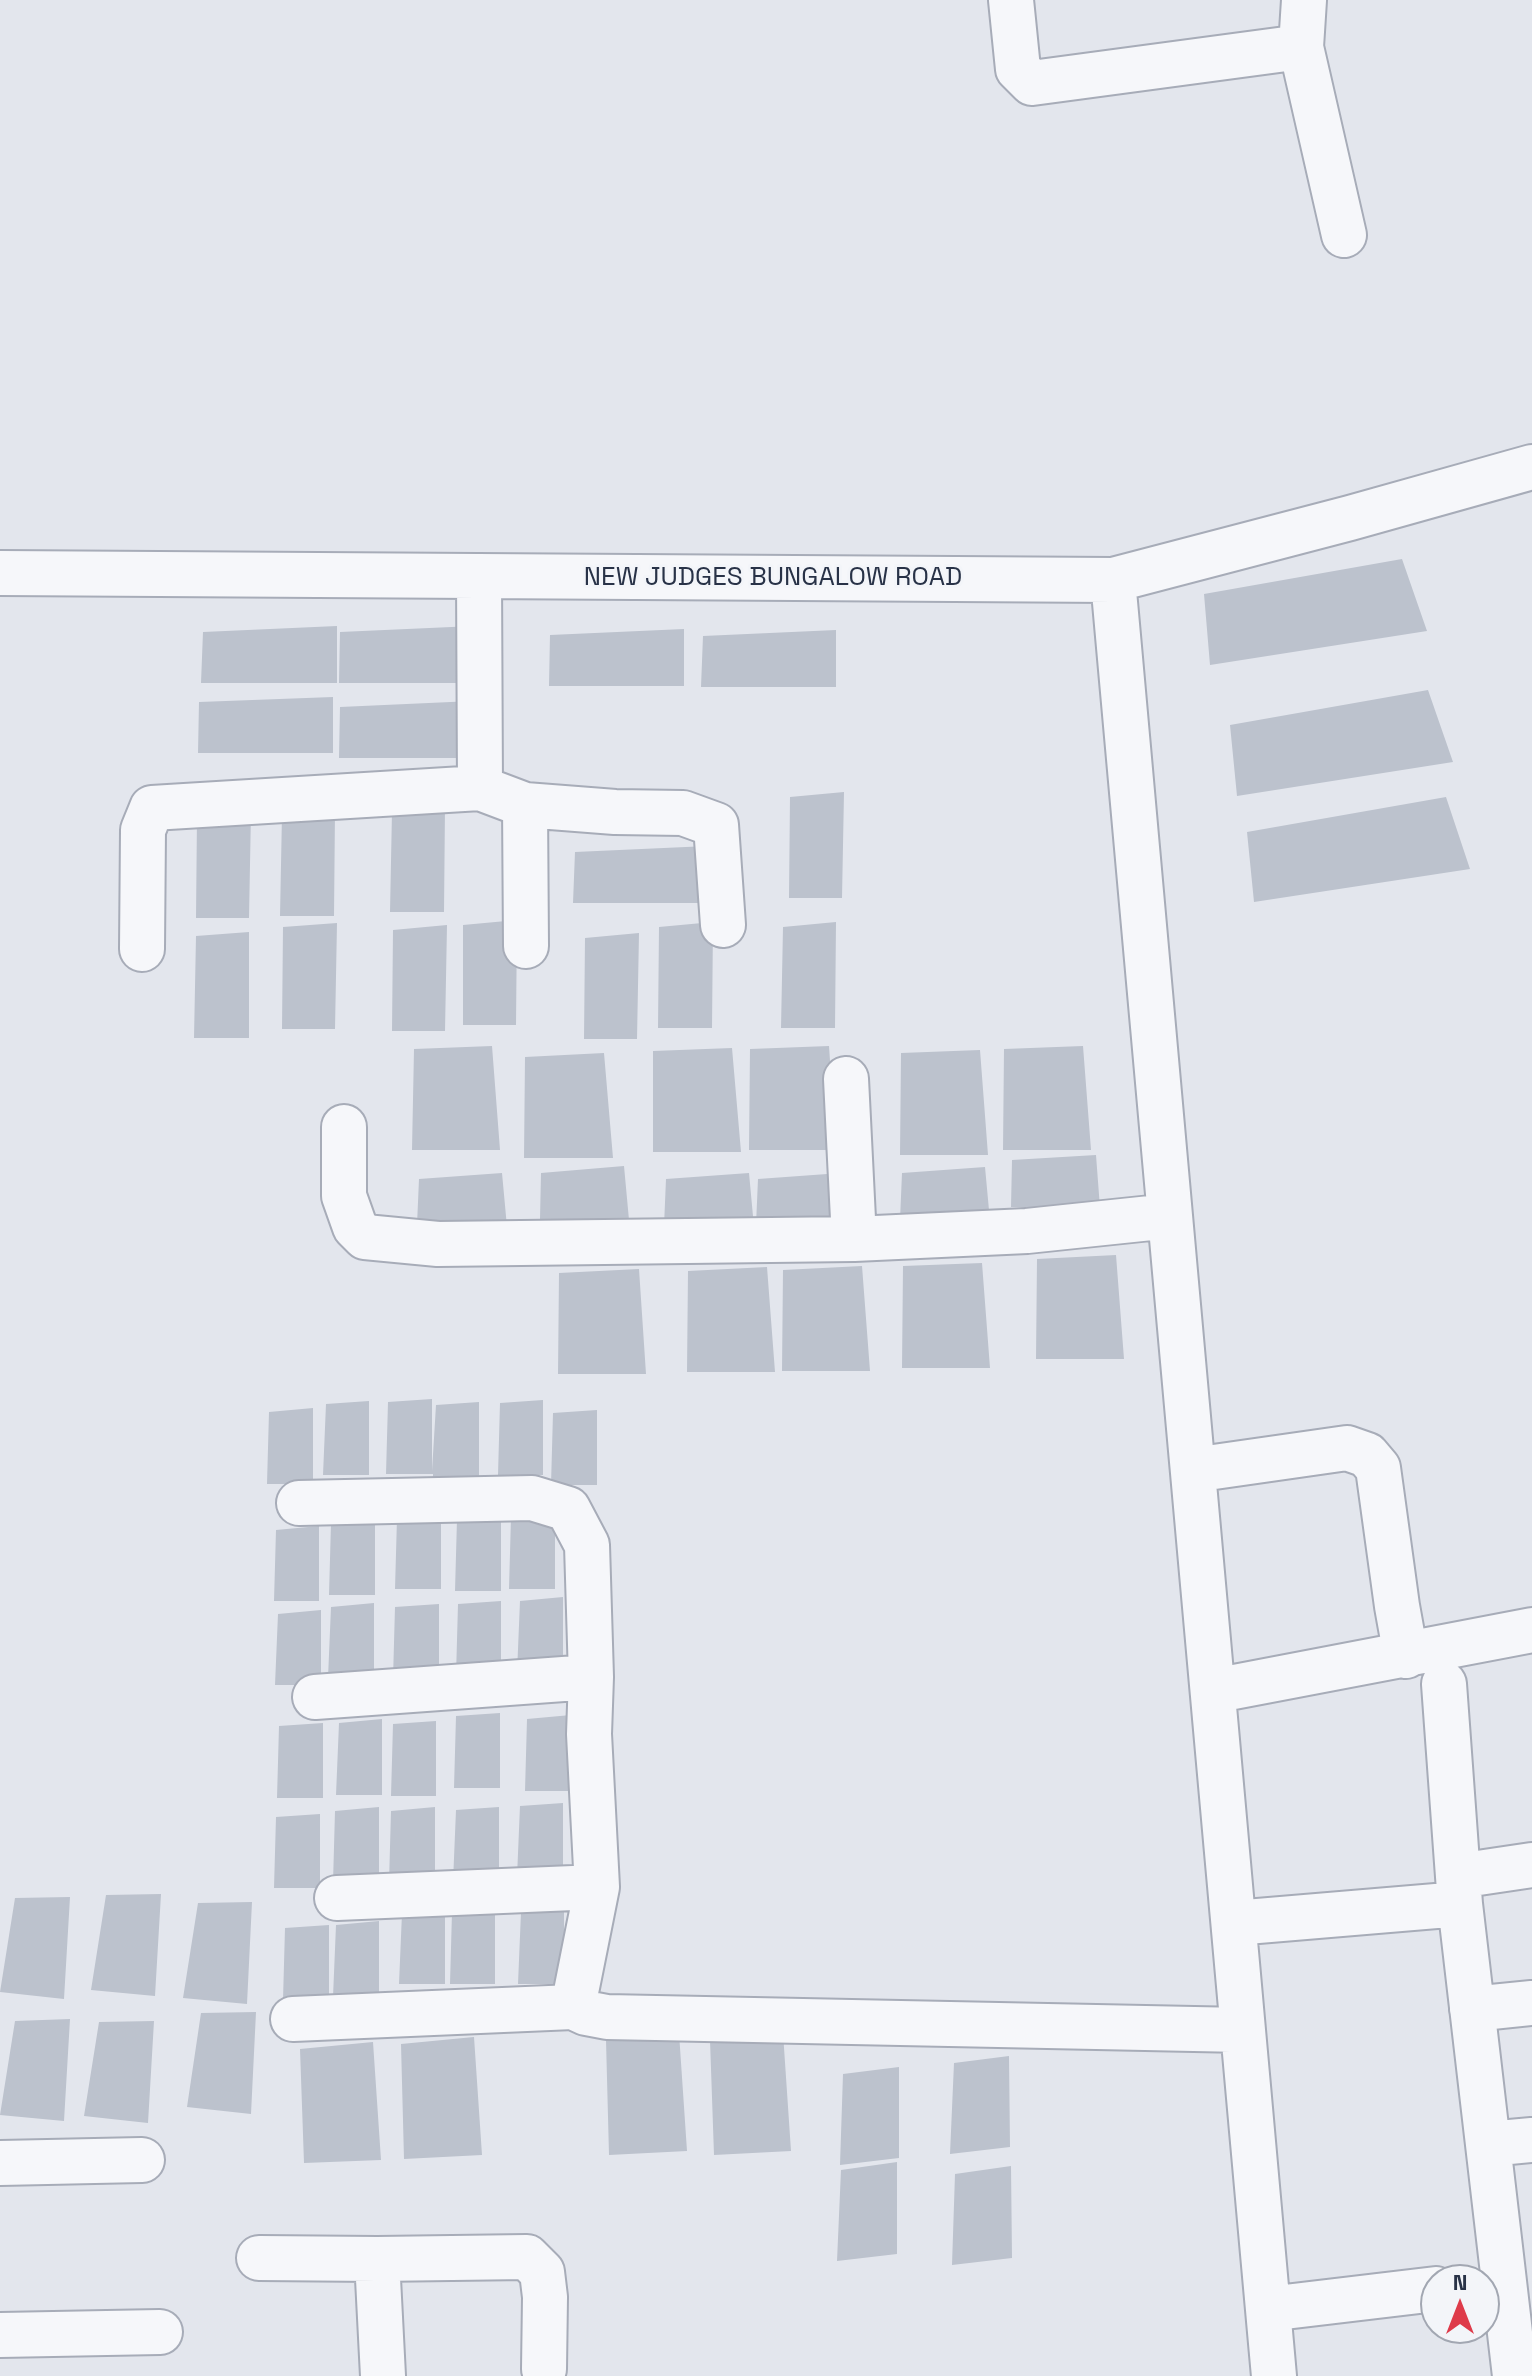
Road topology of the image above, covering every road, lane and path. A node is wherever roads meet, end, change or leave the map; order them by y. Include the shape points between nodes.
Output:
1 (1011, 0) edge
2 (1304, 0) edge
3 (1301, 47) junction
4 (1344, 235) dead end
5 (1532, 467) edge
6 (0, 573) edge
7 (479, 576) junction
8 (1113, 580) junction
9 (480, 788) junction
10 (525, 805) junction
11 (723, 925) dead end
12 (526, 946) dead end
13 (142, 949) dead end
14 (846, 1079) dead end
15 (344, 1127) dead end
16 (1170, 1216) junction
17 (854, 1239) junction
18 (1193, 1470) junction
19 (299, 1503) dead end
20 (1532, 1630) edge
21 (1406, 1656) junction
22 (591, 1677) junction
23 (1444, 1684) dead end
24 (1213, 1691) junction
25 (315, 1697) dead end
26 (1532, 1865) edge
27 (597, 1887) junction
28 (1459, 1890) junction
29 (337, 1898) dead end
30 (1234, 1923) junction
31 (1532, 2003) edge
32 (573, 2007) junction
33 (1472, 2009) junction
34 (293, 2019) dead end
35 (1243, 2030) junction
36 (1532, 2140) edge
37 (1488, 2144) junction
38 (142, 2160) dead end
39 (0, 2163) edge
40 (259, 2258) dead end
41 (377, 2259) junction
42 (1507, 2280) edge
43 (1420, 2291) edge
44 (1268, 2309) junction
45 (160, 2332) dead end
46 (0, 2335) edge
47 (544, 2369) dead end
48 (383, 2376) edge
49 (1274, 2376) edge
50 (1515, 2376) edge

1 - 3 street via 1018,69 1032,83
2 - 3 street
3 - 4 street
5 - 8 street, NEW JUDGES BUNGALOW ROAD
6 - 7 street, NEW JUDGES BUNGALOW ROAD
7 - 8 street, NEW JUDGES BUNGALOW ROAD
7 - 9 street
8 - 16 street
9 - 10 street
9 - 13 street via 152,808 143,830
10 - 11 street via 683,813 716,825
10 - 12 street
14 - 17 street
15 - 17 street via 344,1196 355,1227 365,1237 438,1244
16 - 17 street via 1027,1231
16 - 18 street
18 - 21 street via 1347,1448 1367,1455 1378,1468
18 - 24 street
19 - 22 street via 532,1498 568,1509 587,1545
20 - 21 street
21 - 24 street
22 - 25 street
22 - 27 street
23 - 28 street
24 - 30 street
26 - 28 street
27 - 29 street
27 - 32 street
28 - 30 street
28 - 33 street
30 - 35 street
31 - 33 street
32 - 34 street
32 - 35 street via 607,2017
33 - 37 street
35 - 44 street
36 - 37 street
37 - 42 street
38 - 39 street
40 - 41 street
41 - 47 street via 527,2257 542,2272 544,2284
41 - 48 street
42 - 50 street
43 - 44 street
44 - 49 street
45 - 46 street

